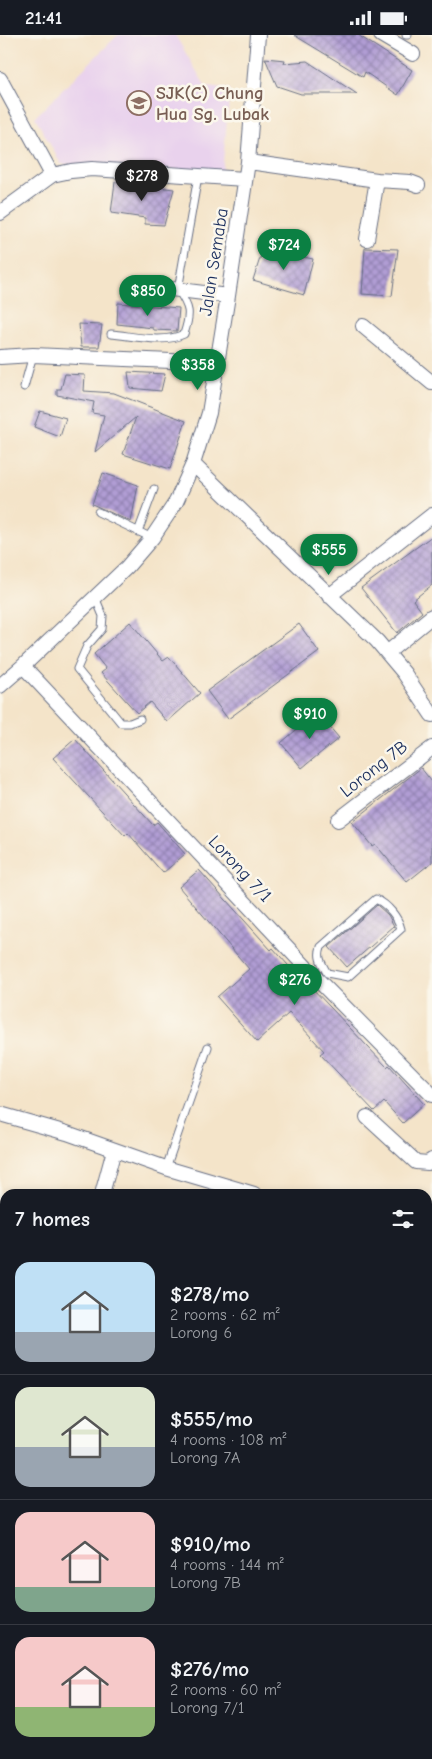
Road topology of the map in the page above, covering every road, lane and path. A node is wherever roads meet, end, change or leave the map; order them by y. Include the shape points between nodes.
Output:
1 (258, 35) edge
2 (381, 35) edge
3 (413, 54) dead end
4 (0, 79) edge
5 (248, 161) junction
6 (52, 175) junction
7 (198, 176) junction
8 (245, 179) junction
9 (378, 180) junction
10 (418, 185) dead end
11 (0, 213) edge
12 (368, 239) dead end
13 (155, 287) dead end
14 (178, 290) junction
15 (228, 296) junction
16 (363, 326) dead end
17 (111, 334) dead end
18 (33, 355) junction
19 (0, 357) edge
20 (217, 363) junction
21 (432, 383) edge
22 (24, 387) dead end
23 (193, 463) junction
24 (154, 489) dead end
25 (98, 512) dead end
26 (432, 515) edge
27 (138, 532) junction
28 (152, 538) junction
29 (329, 596) junction
30 (94, 597) junction
31 (432, 616) edge
32 (387, 653) junction
33 (24, 666) junction
34 (0, 686) edge
35 (432, 715) edge
36 (140, 719) dead end
37 (432, 748) edge
38 (338, 820) dead end
39 (323, 976) junction
40 (208, 1047) dead end
41 (432, 1095) edge
42 (0, 1114) edge
43 (367, 1117) dead end
44 (114, 1150) junction
45 (432, 1160) edge
46 (166, 1167) junction
47 (103, 1189) edge
48 (224, 1189) edge

1 - 5 street, Jalan Semaba
2 - 3 street
4 - 6 street
5 - 8 street, Jalan Semaba
5 - 9 street
6 - 7 street via 92,169
6 - 11 street
7 - 8 street
7 - 14 lane
8 - 15 street, Jalan Semaba
9 - 10 street
9 - 12 street
13 - 14 street
14 - 15 street
14 - 17 lane via 187,303 190,317 184,334 175,339
15 - 20 street, Jalan Semaba
16 - 21 street
18 - 19 street
18 - 20 street
18 - 22 lane
20 - 23 street, Jalan Semaba via 209,413
23 - 28 street, Jalan Semaba via 176,502
23 - 29 street
24 - 27 lane
25 - 27 lane
26 - 29 street
27 - 28 lane
28 - 30 street, Jalan Semaba via 127,567
29 - 32 street
30 - 33 street, Jalan Semaba
30 - 36 lane via 103,616 102,629 87,646 77,669 121,723
31 - 32 street
32 - 35 street
33 - 34 street, Jalan Semaba
33 - 39 street, Lorong 7/1
37 - 38 street, Lorong 7B
39 - 39 lane via 348,977 402,929 399,920 383,903 376,899 368,904 321,947 318,953
39 - 41 street, Lorong 7/1
40 - 46 lane
42 - 44 street
43 - 45 street via 416,1162
44 - 46 street
44 - 47 street
46 - 48 street

